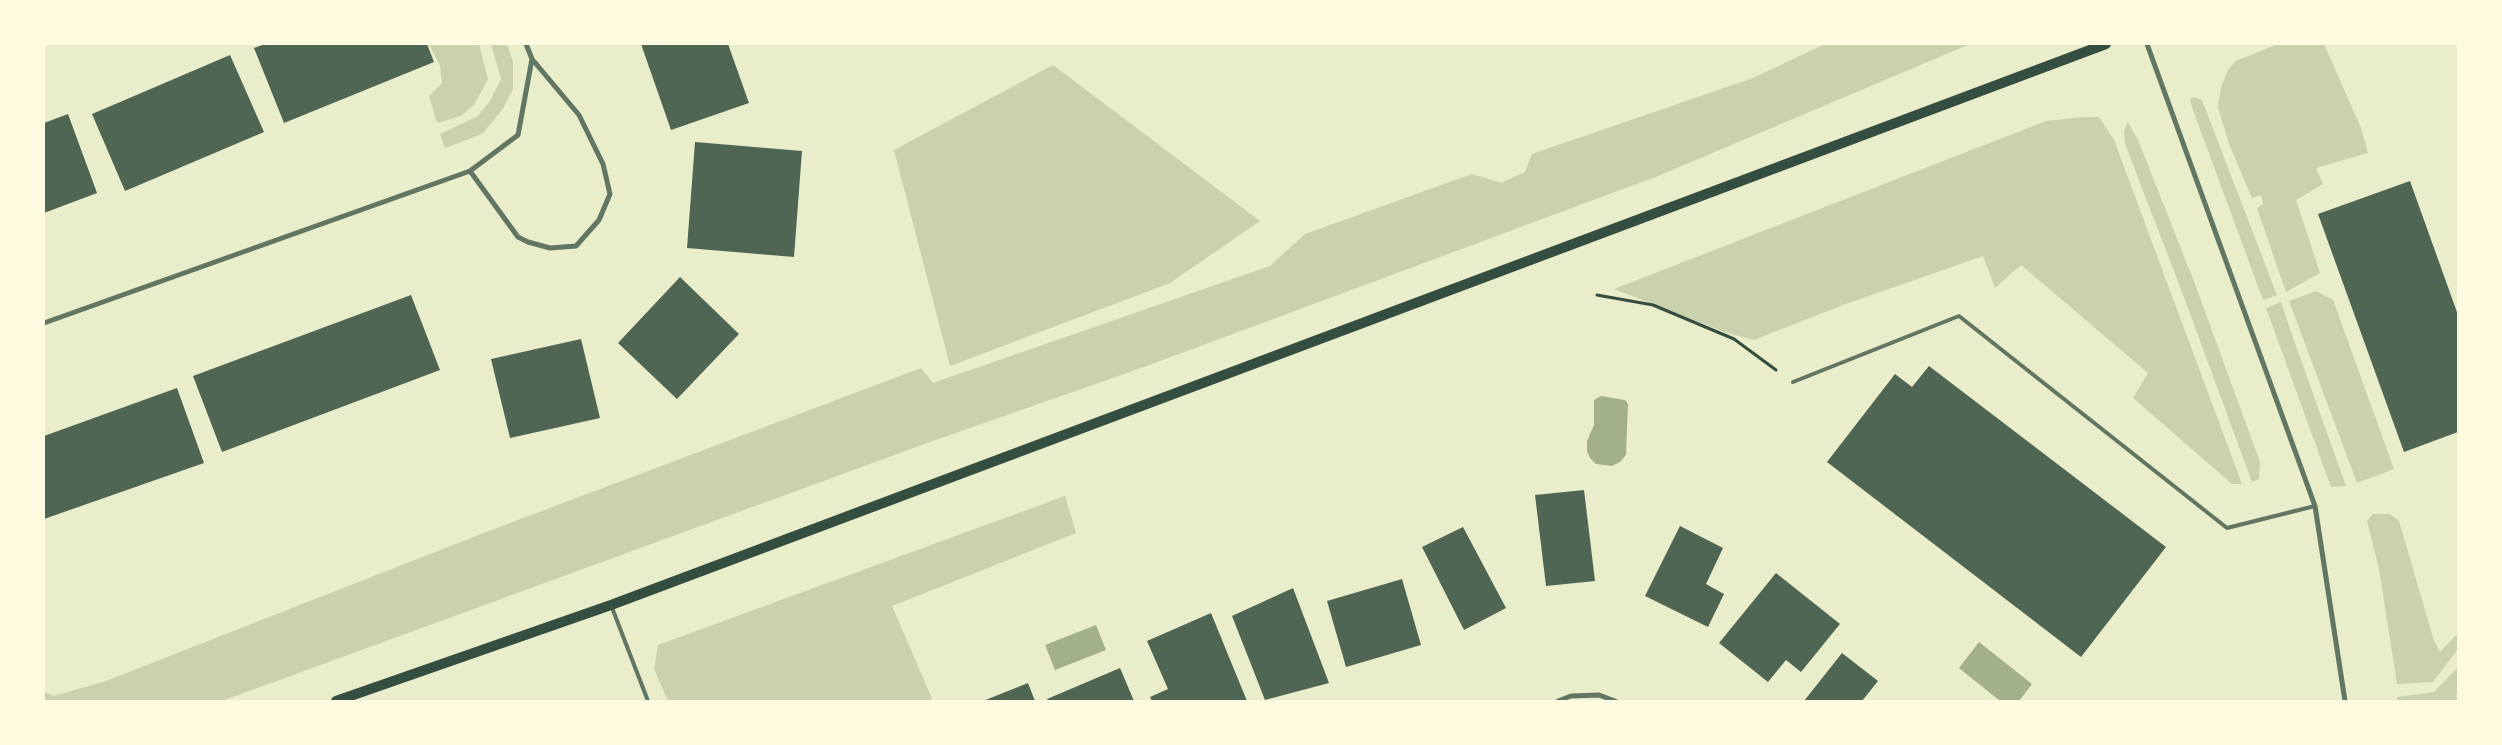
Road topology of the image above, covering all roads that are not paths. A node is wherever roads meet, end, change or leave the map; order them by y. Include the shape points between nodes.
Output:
1 (526, 44) edge
2 (2106, 44) edge
3 (2147, 44) edge
4 (532, 59) junction
5 (470, 171) junction
6 (44, 323) edge
7 (1792, 382) road end
8 (2315, 506) junction
9 (611, 605) junction
10 (336, 701) edge
11 (648, 701) edge
12 (1558, 701) edge
13 (1615, 701) edge
14 (2345, 701) edge

1 - 4 street
2 - 9 main road
3 - 8 street
4 - 5 street via 518,135
4 - 5 street via 579,115 603,164 610,194 599,220 576,246 550,248 528,242 518,237
5 - 6 street
7 - 8 lane via 1959,316 2227,528
8 - 14 street
9 - 10 main road
9 - 11 lane
12 - 13 street via 1571,696 1600,695

